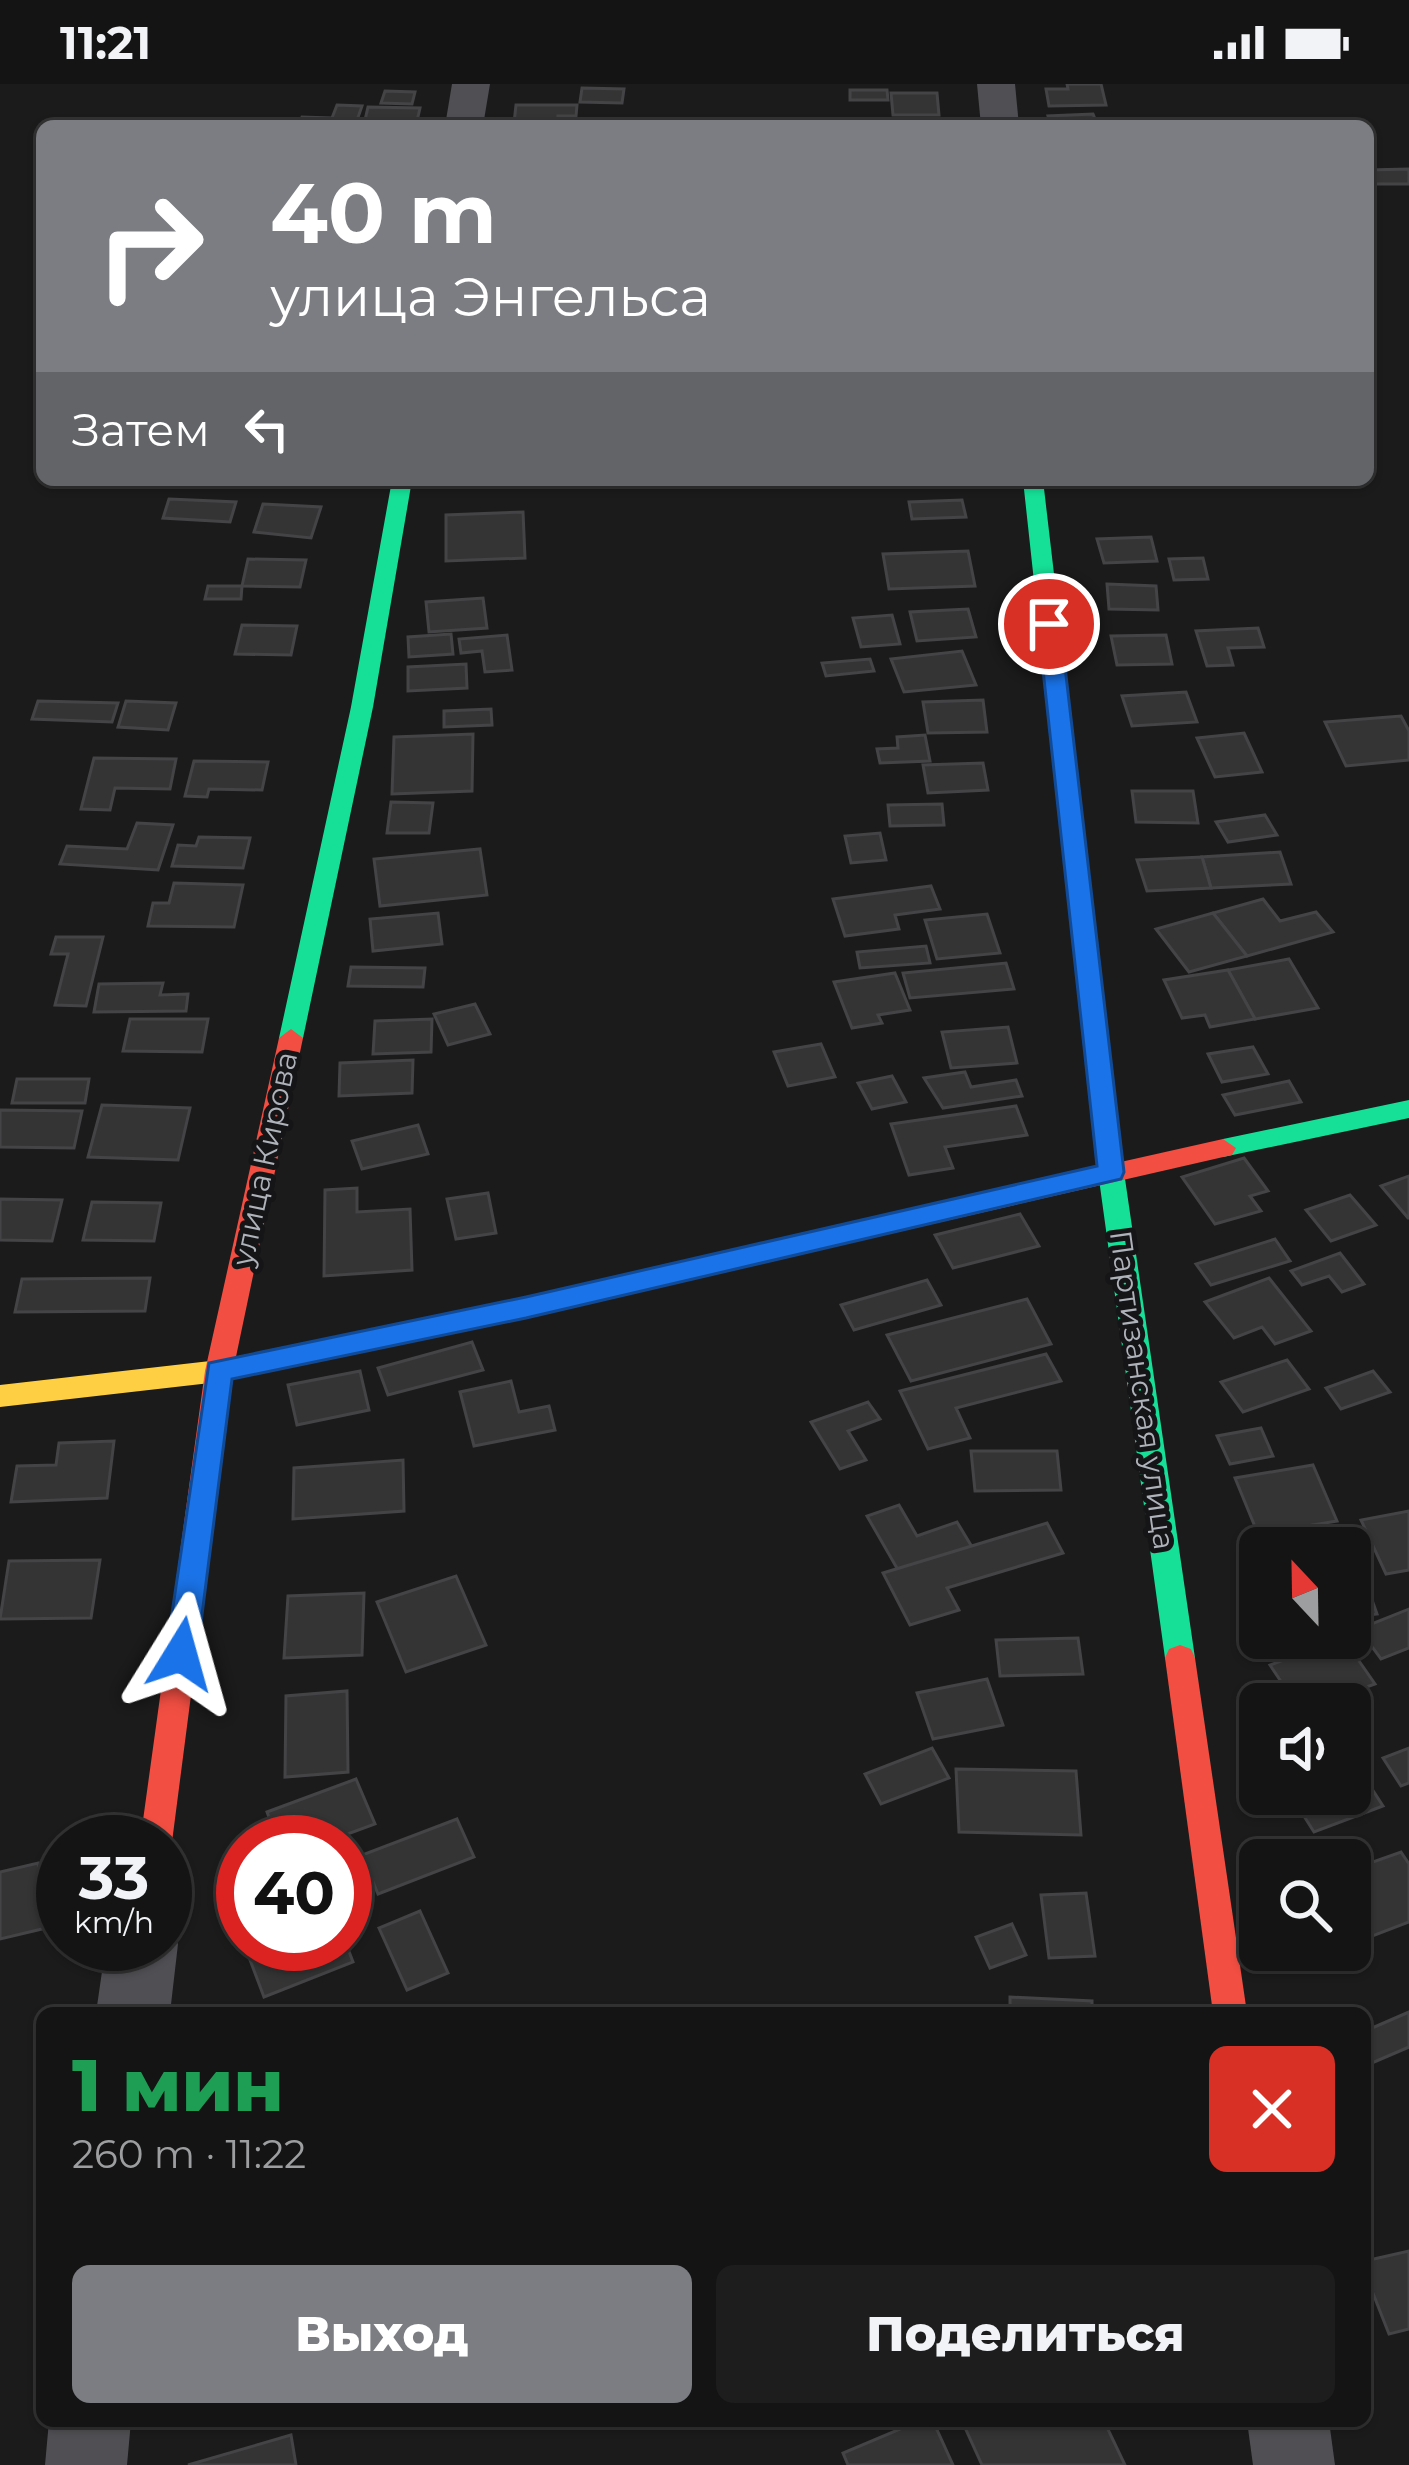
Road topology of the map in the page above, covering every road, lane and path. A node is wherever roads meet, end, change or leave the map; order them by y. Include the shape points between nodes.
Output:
1 (471, 84) edge
2 (996, 84) edge
3 (465, 120) edge
4 (999, 120) edge
5 (401, 486) edge
6 (1034, 486) edge
7 (1409, 1109) edge
8 (1111, 1172) junction
9 (219, 1371) junction
10 (0, 1396) edge
11 (160, 1815) edge
12 (138, 1971) edge
13 (134, 2007) edge
14 (1229, 2007) edge
15 (89, 2427) edge
16 (1289, 2427) edge
17 (86, 2465) edge
18 (1294, 2465) edge

1 - 3 street
2 - 4 street
5 - 9 street, улица Кирова via 362,707
6 - 8 street, Партизанская улица
7 - 8 street
8 - 9 street
8 - 14 street, Партизанская улица
9 - 10 street
9 - 11 street, улица Кирова
12 - 13 street
15 - 17 street
16 - 18 street

